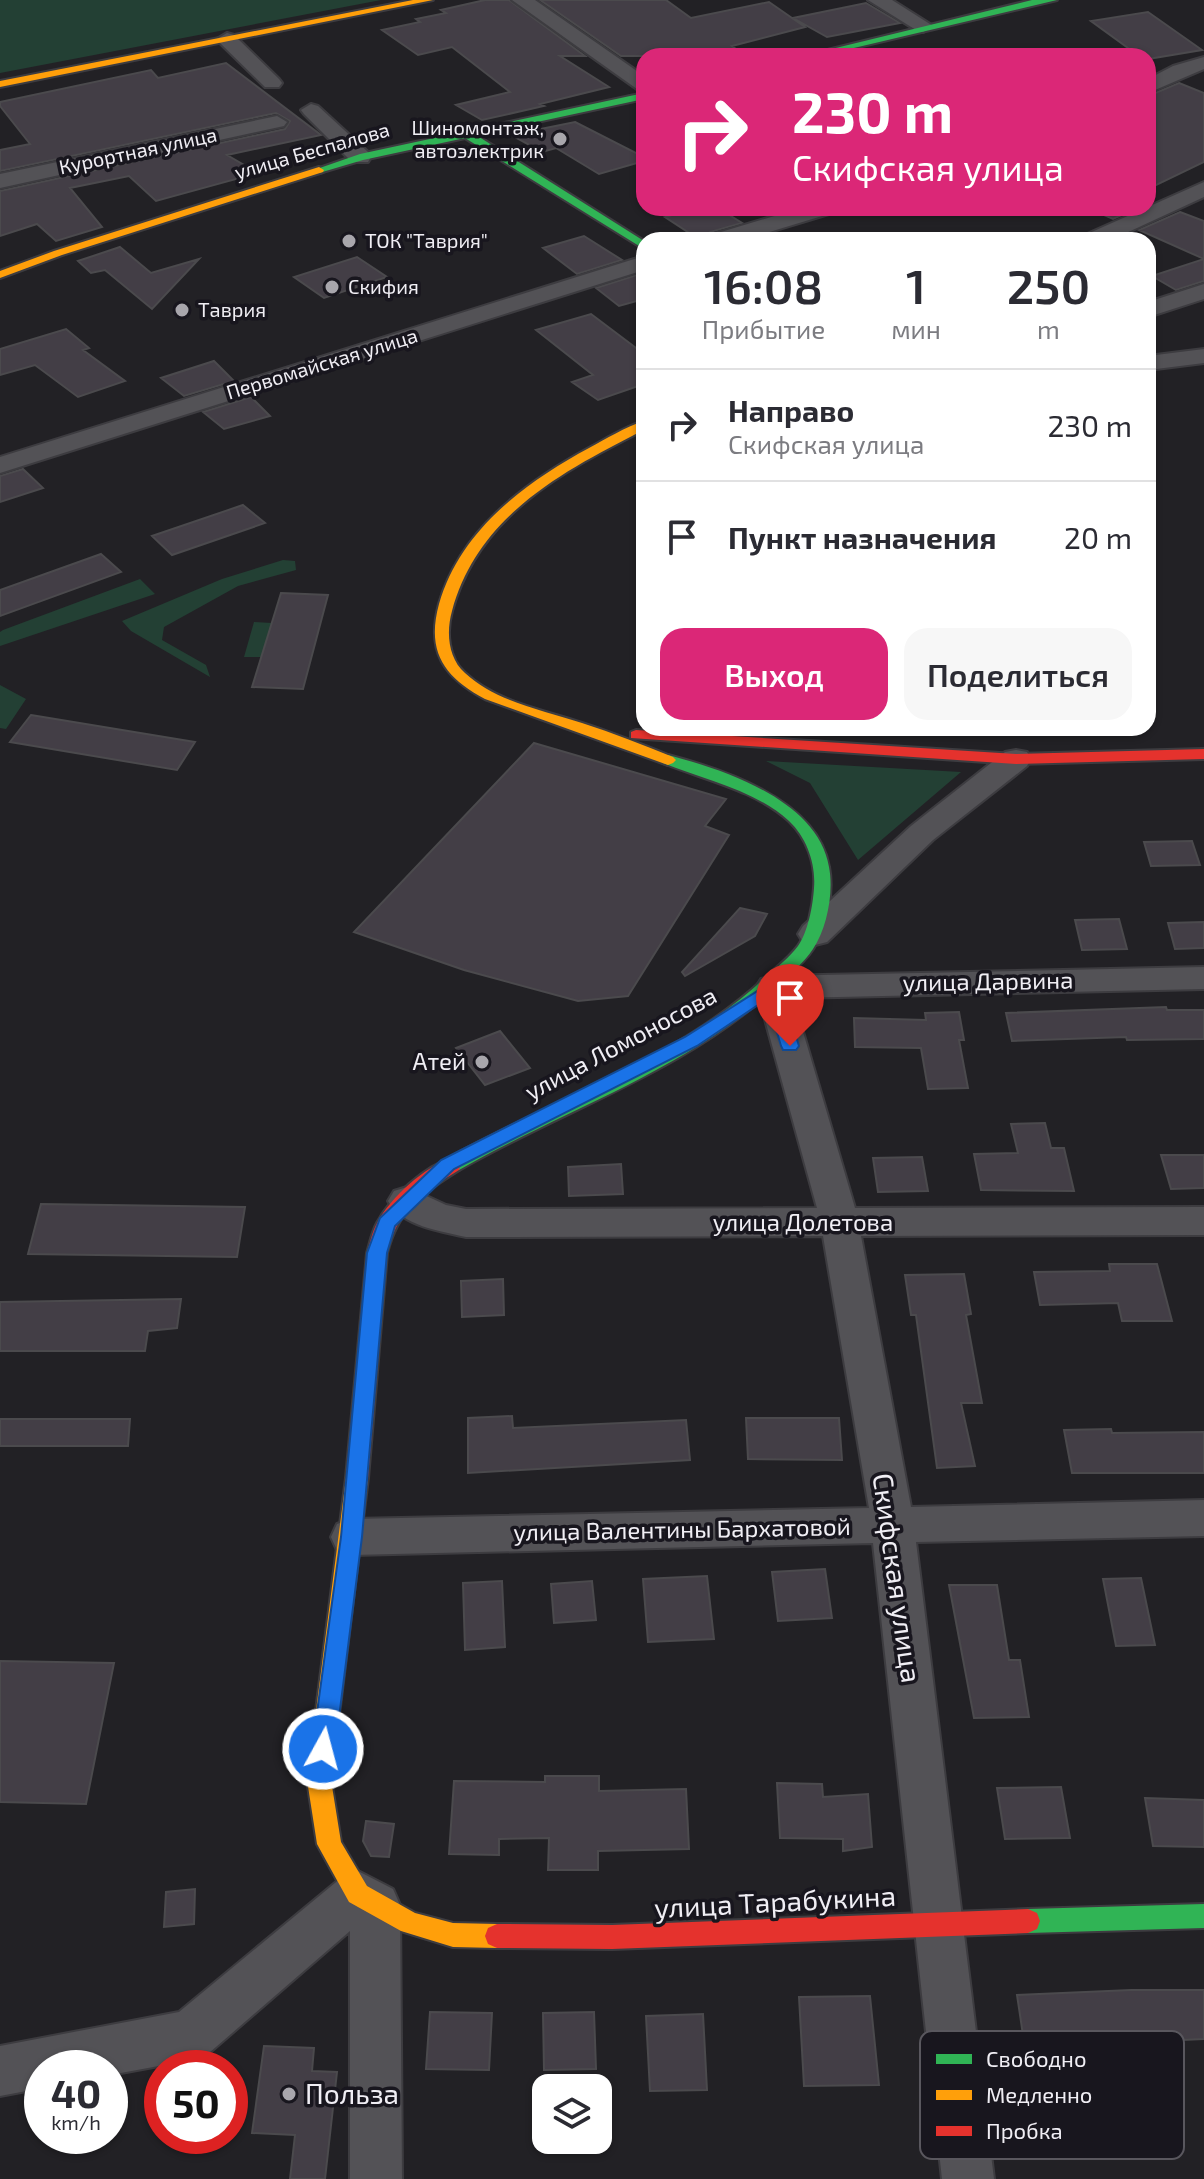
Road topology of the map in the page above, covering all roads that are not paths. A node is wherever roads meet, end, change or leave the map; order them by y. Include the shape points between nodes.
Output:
1 (428, 0) edge
2 (522, 0) edge
3 (878, 0) edge
4 (1052, 0) edge
5 (923, 26) junction
6 (227, 39) junction
7 (839, 48) edge
8 (1204, 63) edge
9 (636, 79) edge
10 (272, 83) dead end
11 (1156, 83) edge
12 (0, 84) edge
13 (636, 98) edge
14 (311, 110) dead end
15 (277, 122) dead end
16 (467, 134) junction
17 (360, 157) junction
18 (0, 181) edge
19 (1204, 189) edge
20 (1156, 211) edge
21 (798, 216) edge
22 (1145, 216) edge
23 (745, 232) edge
24 (1110, 232) edge
25 (636, 241) edge
26 (636, 266) edge
27 (0, 275) edge
28 (1204, 291) edge
29 (1156, 307) edge
30 (1204, 356) edge
31 (1156, 362) edge
32 (636, 429) edge
33 (0, 465) edge
34 (597, 733) junction
35 (636, 735) edge
36 (645, 736) edge
37 (1204, 754) edge
38 (1016, 759) junction
39 (815, 934) junction
40 (1204, 978) edge
41 (773, 987) junction
42 (407, 1201) junction
43 (1204, 1221) edge
44 (840, 1223) junction
45 (1204, 1518) edge
46 (893, 1526) junction
47 (352, 1537) junction
48 (367, 1900) junction
49 (1204, 1916) edge
50 (940, 1923) junction
51 (952, 2031) edge
52 (0, 2071) edge
53 (966, 2159) edge
54 (376, 2179) edge
55 (968, 2179) edge

1 - 6 main road
2 - 9 street
3 - 5 street
4 - 5 main road
5 - 7 main road
6 - 10 street
6 - 12 main road
8 - 11 street
13 - 16 main road, улица Беспалова
14 - 17 street
15 - 18 street, Курортная улица
16 - 17 main road, улица Беспалова
16 - 25 main road
17 - 27 main road, улица Беспалова
19 - 20 street
21 - 23 street
22 - 24 street
26 - 33 street, Первомайская улица
28 - 29 street
30 - 31 street
32 - 34 main road, улица Ломоносова via 531,490 491,525 470,545 441,611 440,642 463,680 502,700
34 - 35 main road
34 - 39 main road, улица Ломоносова via 762,796 803,824 819,855 824,891
36 - 38 main road
37 - 38 main road
38 - 39 street via 922,833
39 - 41 main road, улица Ломоносова
40 - 41 street, улица Дарвина
41 - 42 main road, улица Ломоносова via 691,1041 448,1165
41 - 44 street, Скифская улица
42 - 44 street, улица Долетова via 437,1217 466,1223
42 - 47 main road, улица Ломоносова via 386,1223 377,1253
43 - 44 street, улица Долетова
44 - 46 street, Скифская улица
45 - 46 street, улица Валентины Бархатовой
46 - 47 street, улица Валентины Бархатовой
46 - 50 street, Скифская улица
47 - 48 main road, улица Ломоносова via 319,1780 329,1844
48 - 50 main road, улица Тарабукина via 410,1923 453,1935 612,1937
48 - 52 street via 191,2035
48 - 54 street via 380,2106
49 - 50 main road, улица Тарабукина
50 - 51 street, Скифская улица
53 - 55 street, Скифская улица

